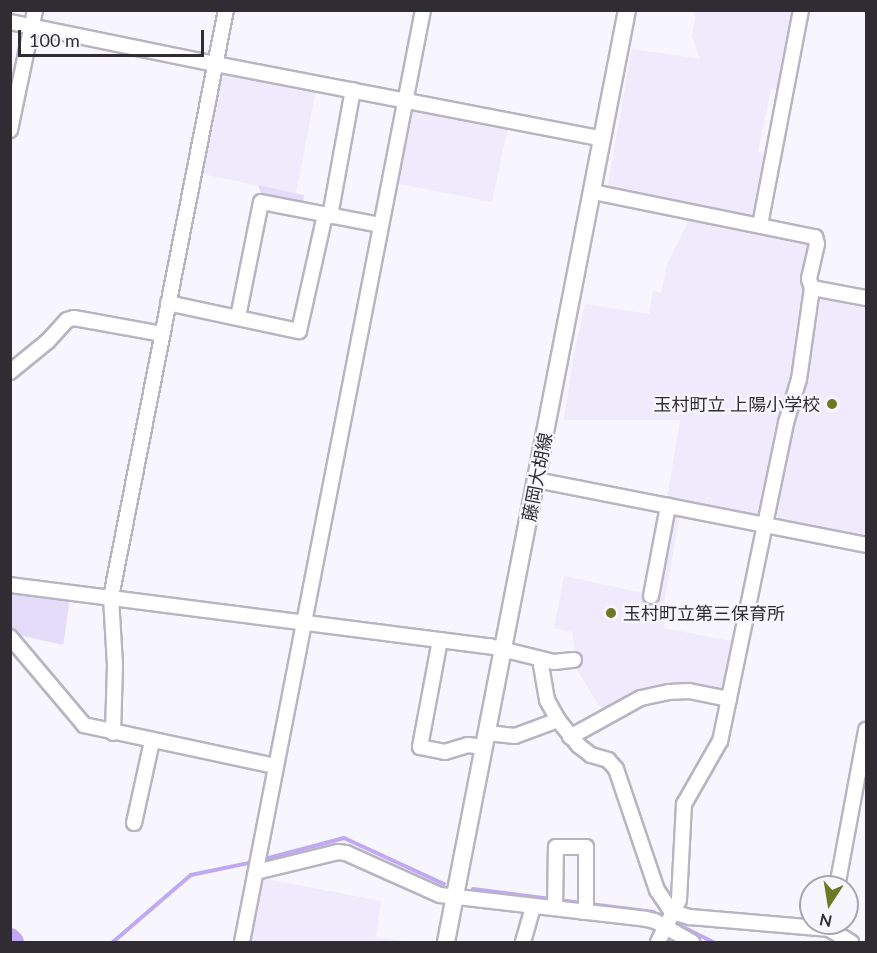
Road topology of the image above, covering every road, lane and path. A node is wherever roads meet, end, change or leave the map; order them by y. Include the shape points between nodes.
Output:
1 (35, 10) edge
2 (226, 10) edge
3 (423, 10) edge
4 (627, 10) edge
5 (801, 10) edge
6 (10, 22) edge
7 (32, 27) junction
8 (215, 64) junction
9 (353, 90) junction
10 (405, 101) junction
11 (10, 130) edge
12 (603, 139) junction
13 (593, 192) junction
14 (327, 215) junction
15 (381, 225) junction
16 (760, 225) junction
17 (812, 288) junction
18 (867, 298) edge
19 (168, 303) junction
20 (238, 317) junction
21 (162, 334) junction
22 (10, 372) edge
23 (536, 480) junction
24 (668, 506) junction
25 (765, 524) junction
26 (867, 545) edge
27 (10, 585) edge
28 (651, 596) dead end
29 (111, 597) junction
30 (305, 623) junction
31 (10, 637) edge
32 (440, 640) junction
33 (504, 648) junction
34 (540, 659) junction
35 (574, 660) dead end
36 (729, 699) junction
37 (558, 720) junction
38 (867, 730) edge
39 (113, 733) junction
40 (570, 737) junction
41 (485, 740) junction
42 (152, 741) junction
43 (276, 766) junction
44 (134, 823) dead end
45 (257, 864) junction
46 (839, 875) edge
47 (455, 897) junction
48 (556, 902) junction
49 (585, 906) junction
50 (533, 907) junction
51 (668, 919) junction
52 (799, 924) edge
53 (242, 942) edge
54 (446, 942) edge
55 (524, 942) edge
56 (658, 942) edge
57 (692, 942) edge

1 - 7 street
2 - 8 street
3 - 10 street
4 - 12 main road, 藤岡大胡線
5 - 16 street
6 - 7 street
7 - 8 street
7 - 11 street
8 - 9 street
8 - 19 street
9 - 10 street
9 - 14 street
10 - 12 street
10 - 15 street
12 - 13 main road, 藤岡大胡線
13 - 16 street
13 - 23 main road, 藤岡大胡線
14 - 15 street
14 - 20 street via 299,331
14 - 20 street via 261,202
15 - 30 street
16 - 17 street via 815,237 809,279
17 - 18 street
17 - 25 street via 799,379
19 - 20 street
19 - 21 street
21 - 22 street via 74,318
21 - 29 street
23 - 24 street
23 - 33 main road, 藤岡大胡線
24 - 25 street
24 - 28 street
25 - 26 street
25 - 36 street
27 - 29 street
29 - 30 street
29 - 39 street
30 - 32 street
30 - 43 street
31 - 39 street via 84,725
32 - 33 street
32 - 41 street via 420,747 445,752
33 - 34 street
33 - 41 main road, 藤岡大胡線
34 - 35 street
34 - 37 street via 546,699
36 - 40 street via 689,691 641,698
36 - 51 street via 720,741 684,804 679,900
37 - 40 street
37 - 41 street via 515,736
38 - 46 street
39 - 42 street
40 - 51 street via 591,754 608,760 616,770
41 - 47 main road, 藤岡大胡線
42 - 43 street
42 - 44 street
43 - 45 street
45 - 47 street via 346,853 440,895
45 - 53 street
47 - 50 street
47 - 54 main road, 藤岡大胡線
48 - 49 street
48 - 49 street via 556,847 586,848
48 - 50 street
49 - 51 street via 646,919
50 - 55 street
51 - 52 street
51 - 56 street
51 - 57 street

